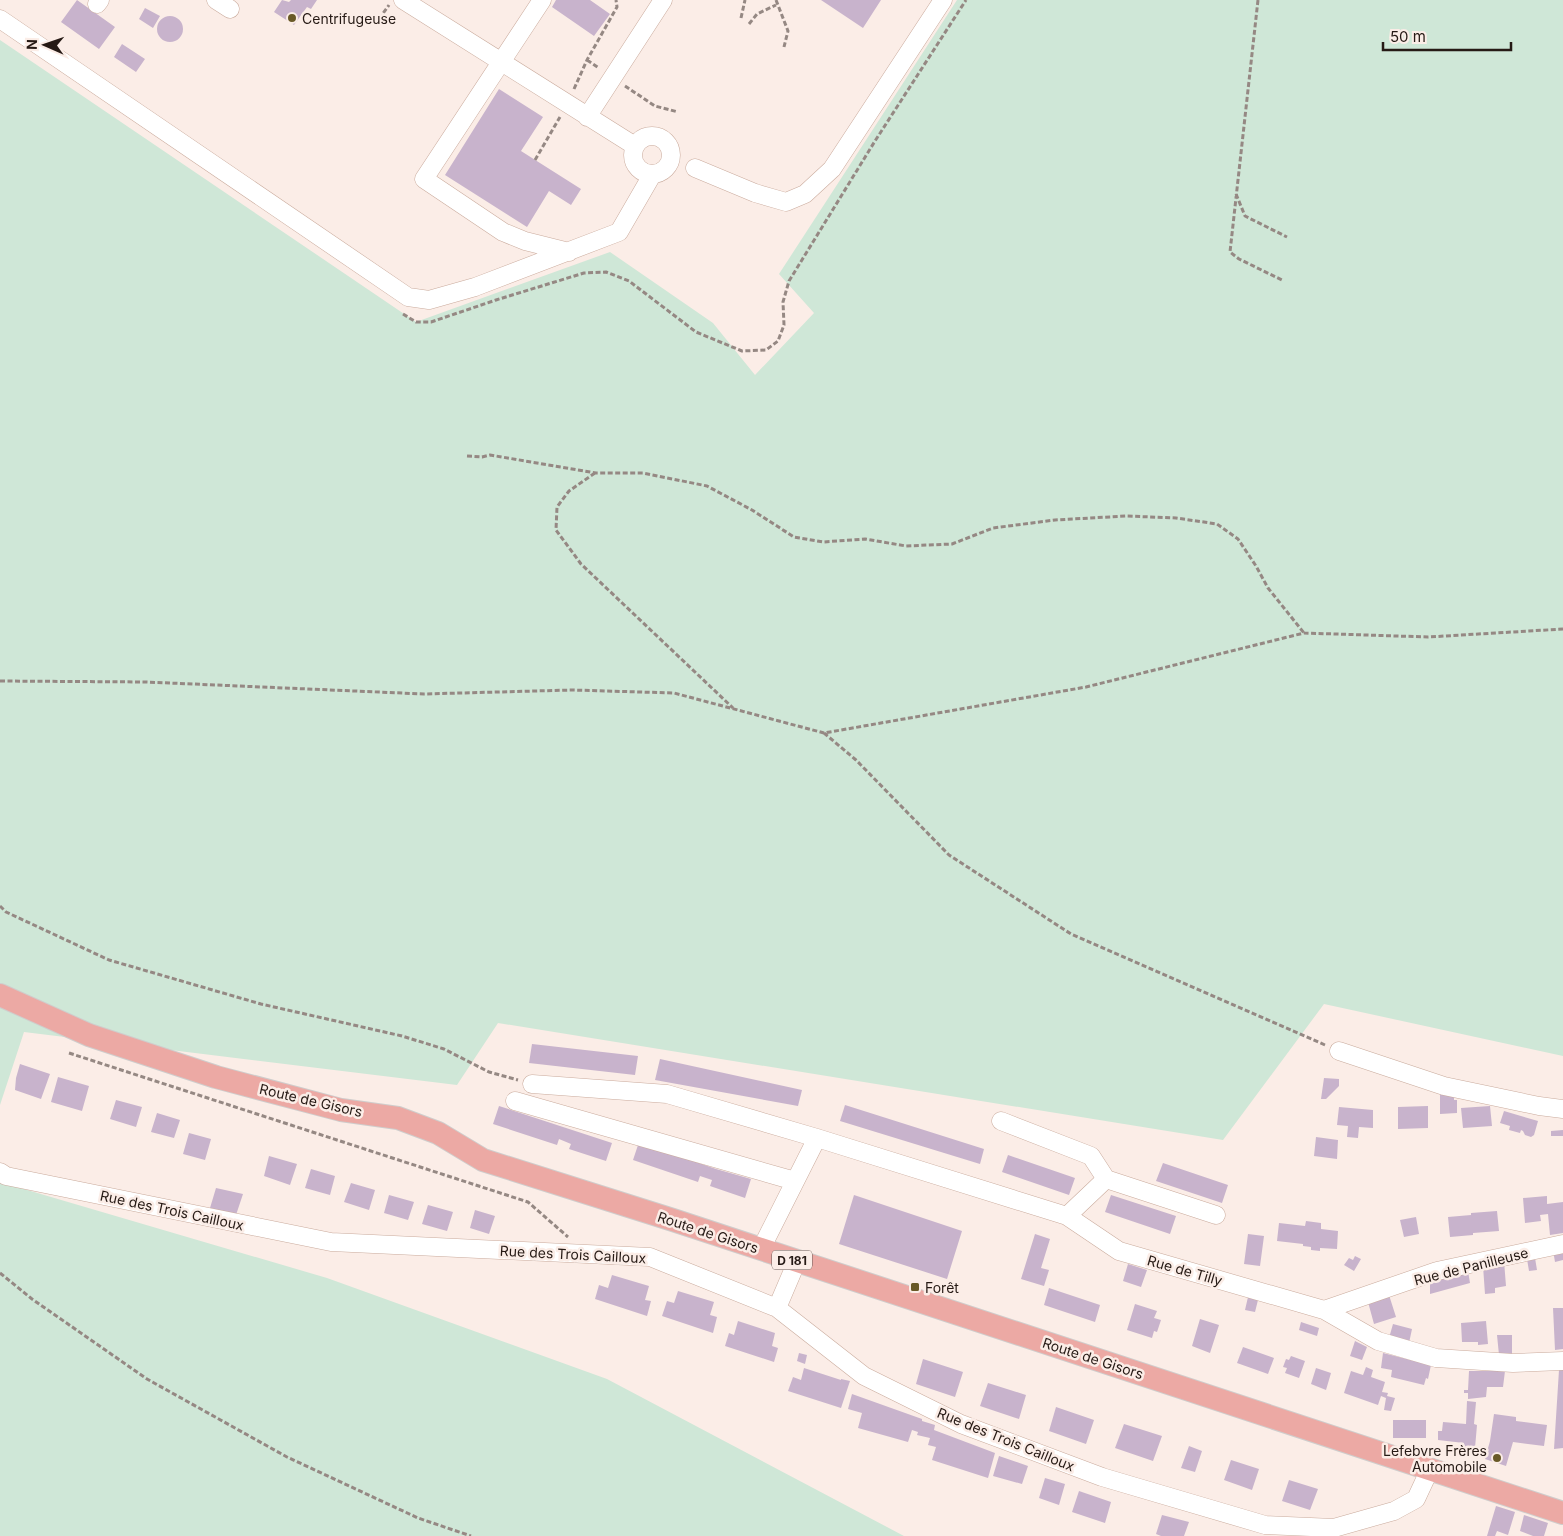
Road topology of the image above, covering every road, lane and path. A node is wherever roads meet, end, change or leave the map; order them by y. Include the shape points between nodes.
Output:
1 (392, 0) edge
2 (542, 0) edge
3 (616, 0) edge
4 (662, 0) edge
5 (745, 0) edge
6 (776, 0) edge
7 (943, 0) edge
8 (966, 0) edge
9 (1258, 0) edge
10 (412, 2) edge
11 (776, 5) junction
12 (741, 18) dead end
13 (0, 19) edge
14 (379, 19) dead end
15 (749, 24) dead end
16 (784, 47) dead end
17 (500, 62) junction
18 (613, 76) junction
19 (678, 112) dead end
20 (587, 117) junction
21 (635, 146) junction
22 (669, 157) junction
23 (652, 174) junction
24 (1236, 194) junction
25 (1287, 237) dead end
26 (569, 252) junction
27 (1282, 280) dead end
28 (402, 313) dead end
29 (466, 456) dead end
30 (596, 473) junction
31 (1563, 629) edge
32 (1304, 633) junction
33 (0, 681) edge
34 (733, 708) junction
35 (824, 733) junction
36 (0, 906) edge
37 (0, 995) edge
38 (1339, 1051) joint
39 (68, 1053) dead end
40 (532, 1084) joint
41 (514, 1101) dead end
42 (1563, 1109) edge
43 (1001, 1121) dead end
44 (816, 1138) junction
45 (0, 1172) edge
46 (1106, 1179) junction
47 (795, 1181) junction
48 (1216, 1215) dead end
49 (1067, 1216) junction
50 (572, 1240) dead end
51 (1563, 1244) edge
52 (760, 1249) junction
53 (797, 1261) junction
54 (0, 1273) edge
55 (778, 1308) junction
56 (1324, 1310) junction
57 (1563, 1361) edge
58 (1430, 1469) junction
59 (1563, 1513) edge
60 (471, 1536) edge

1 - 14 path
2 - 17 street
3 - 18 path via 617,7 587,60
4 - 18 street
5 - 12 path
6 - 11 path
7 - 22 street via 832,169 805,194 786,202 755,193
8 - 28 path via 789,281 783,302 784,325 778,341 766,350 742,351 696,332 629,281 606,272 584,273 431,322 416,322
9 - 24 path
10 - 17 street
11 - 15 path via 757,14
11 - 16 path via 788,31
13 - 26 street via 408,296 429,300 475,287
17 - 20 street
17 - 26 street via 424,179 503,232
18 - 19 path via 656,106
18 - 20 street
20 - 21 street
21 - 22 street via 651,136 661,138 668,145
21 - 23 street via 634,163 642,172
22 - 23 street via 662,172
23 - 26 street via 619,232
24 - 25 path via 1245,216
24 - 27 path via 1230,252
29 - 30 path via 490,455
30 - 32 path via 644,473 707,486 794,537 823,542 865,539 906,546 952,544 993,528 1126,516 1217,524 1238,539 1268,588
30 - 34 path via 569,491 556,507 556,530 581,564
31 - 32 path via 1428,637
32 - 35 path via 1086,687
33 - 34 path via 146,682 424,694 572,690 674,693
34 - 35 path
35 - 38 path via 856,760 949,855 1071,934
36 - 40 path via 6,912 109,960 260,1004 402,1036 444,1049 490,1072
37 - 52 main road, Route de Gisors / D 181 via 89,1035 234,1082 342,1110 398,1118 438,1133 483,1160
38 - 42 street via 1444,1086
39 - 50 path via 528,1202
40 - 44 street, Rue de Tilly via 667,1094
41 - 47 street
43 - 46 street via 1091,1156
44 - 47 street
44 - 49 street, Rue de Tilly
45 - 55 street, Rue des Trois Cailloux via 6,1176 331,1242 650,1257
46 - 48 street
46 - 49 street
47 - 52 street
49 - 56 street, Rue de Tilly via 1119,1251
51 - 56 street, Rue de Panilleuse via 1437,1271
52 - 53 main road, Route de Gisors / D 181
53 - 55 street
53 - 58 main road, Route de Gisors / D 181
54 - 60 path via 147,1379 287,1457 418,1518
55 - 58 street, Rue des Trois Cailloux via 864,1376 961,1424 1102,1477 1266,1525 1334,1528 1394,1512 1416,1499
56 - 57 street, Rue de Tilly via 1378,1340 1436,1358 1513,1364
58 - 59 main road, Route de Gisors / D 181

